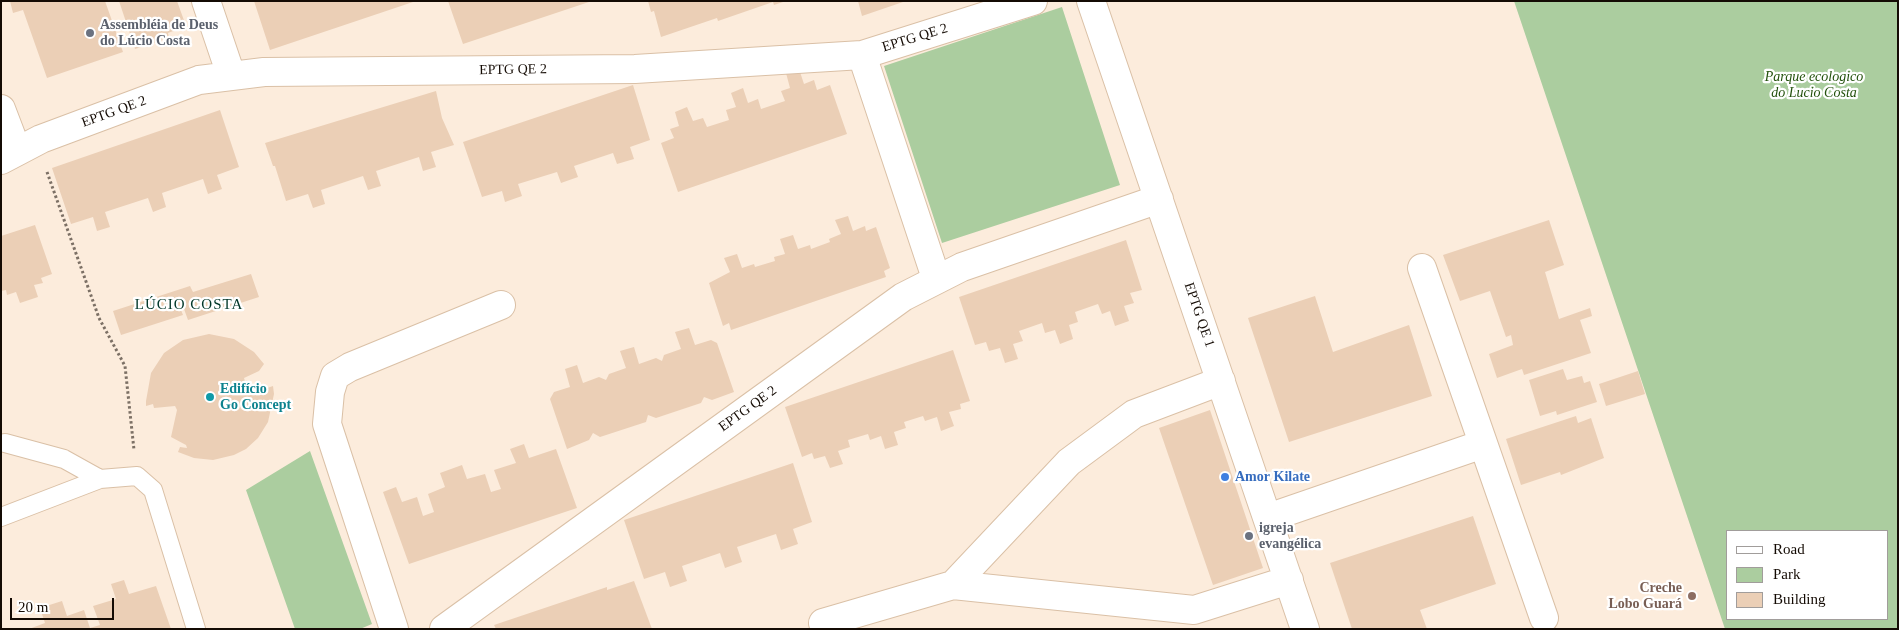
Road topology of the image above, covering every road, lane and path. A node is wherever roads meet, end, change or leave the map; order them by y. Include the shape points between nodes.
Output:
1 (206, 1) edge
2 (1033, 1) edge
3 (1091, 1) edge
4 (862, 55) junction
5 (231, 76) junction
6 (1, 109) edge
7 (18, 151) edge
8 (1159, 199) junction
9 (1422, 268) dead end
10 (936, 278) junction
11 (501, 305) dead end
12 (1221, 380) junction
13 (4, 443) dead end
14 (1483, 444) junction
15 (137, 476) junction
16 (100, 479) junction
17 (1, 517) edge
18 (1268, 518) junction
19 (1288, 580) junction
20 (953, 585) junction
21 (1544, 618) dead end
22 (823, 622) dead end
23 (196, 629) edge
24 (394, 629) edge
25 (444, 629) edge
26 (1305, 629) edge

1 - 5 street
2 - 4 street, EPTG QE 2
3 - 8 street, EPTG QE 1
4 - 5 street, EPTG QE 2 via 635,69 264,72
4 - 10 street
5 - 7 street, EPTG QE 2 via 199,80
6 - 7 street
7 - 15 path via 98,318 125,366
8 - 10 street, EPTG QE 2
8 - 12 street, EPTG QE 1
9 - 14 street
10 - 25 street, EPTG QE 2 via 903,297
11 - 24 street via 335,376 327,424
12 - 18 street, EPTG QE 1
12 - 20 street via 1134,414 1069,462
13 - 16 lane via 64,459
14 - 18 street
14 - 21 street
15 - 16 lane
15 - 23 lane via 153,490
16 - 17 lane
18 - 19 street, EPTG QE 1
19 - 20 street via 1194,610
19 - 26 street, EPTG QE 1
20 - 22 street

